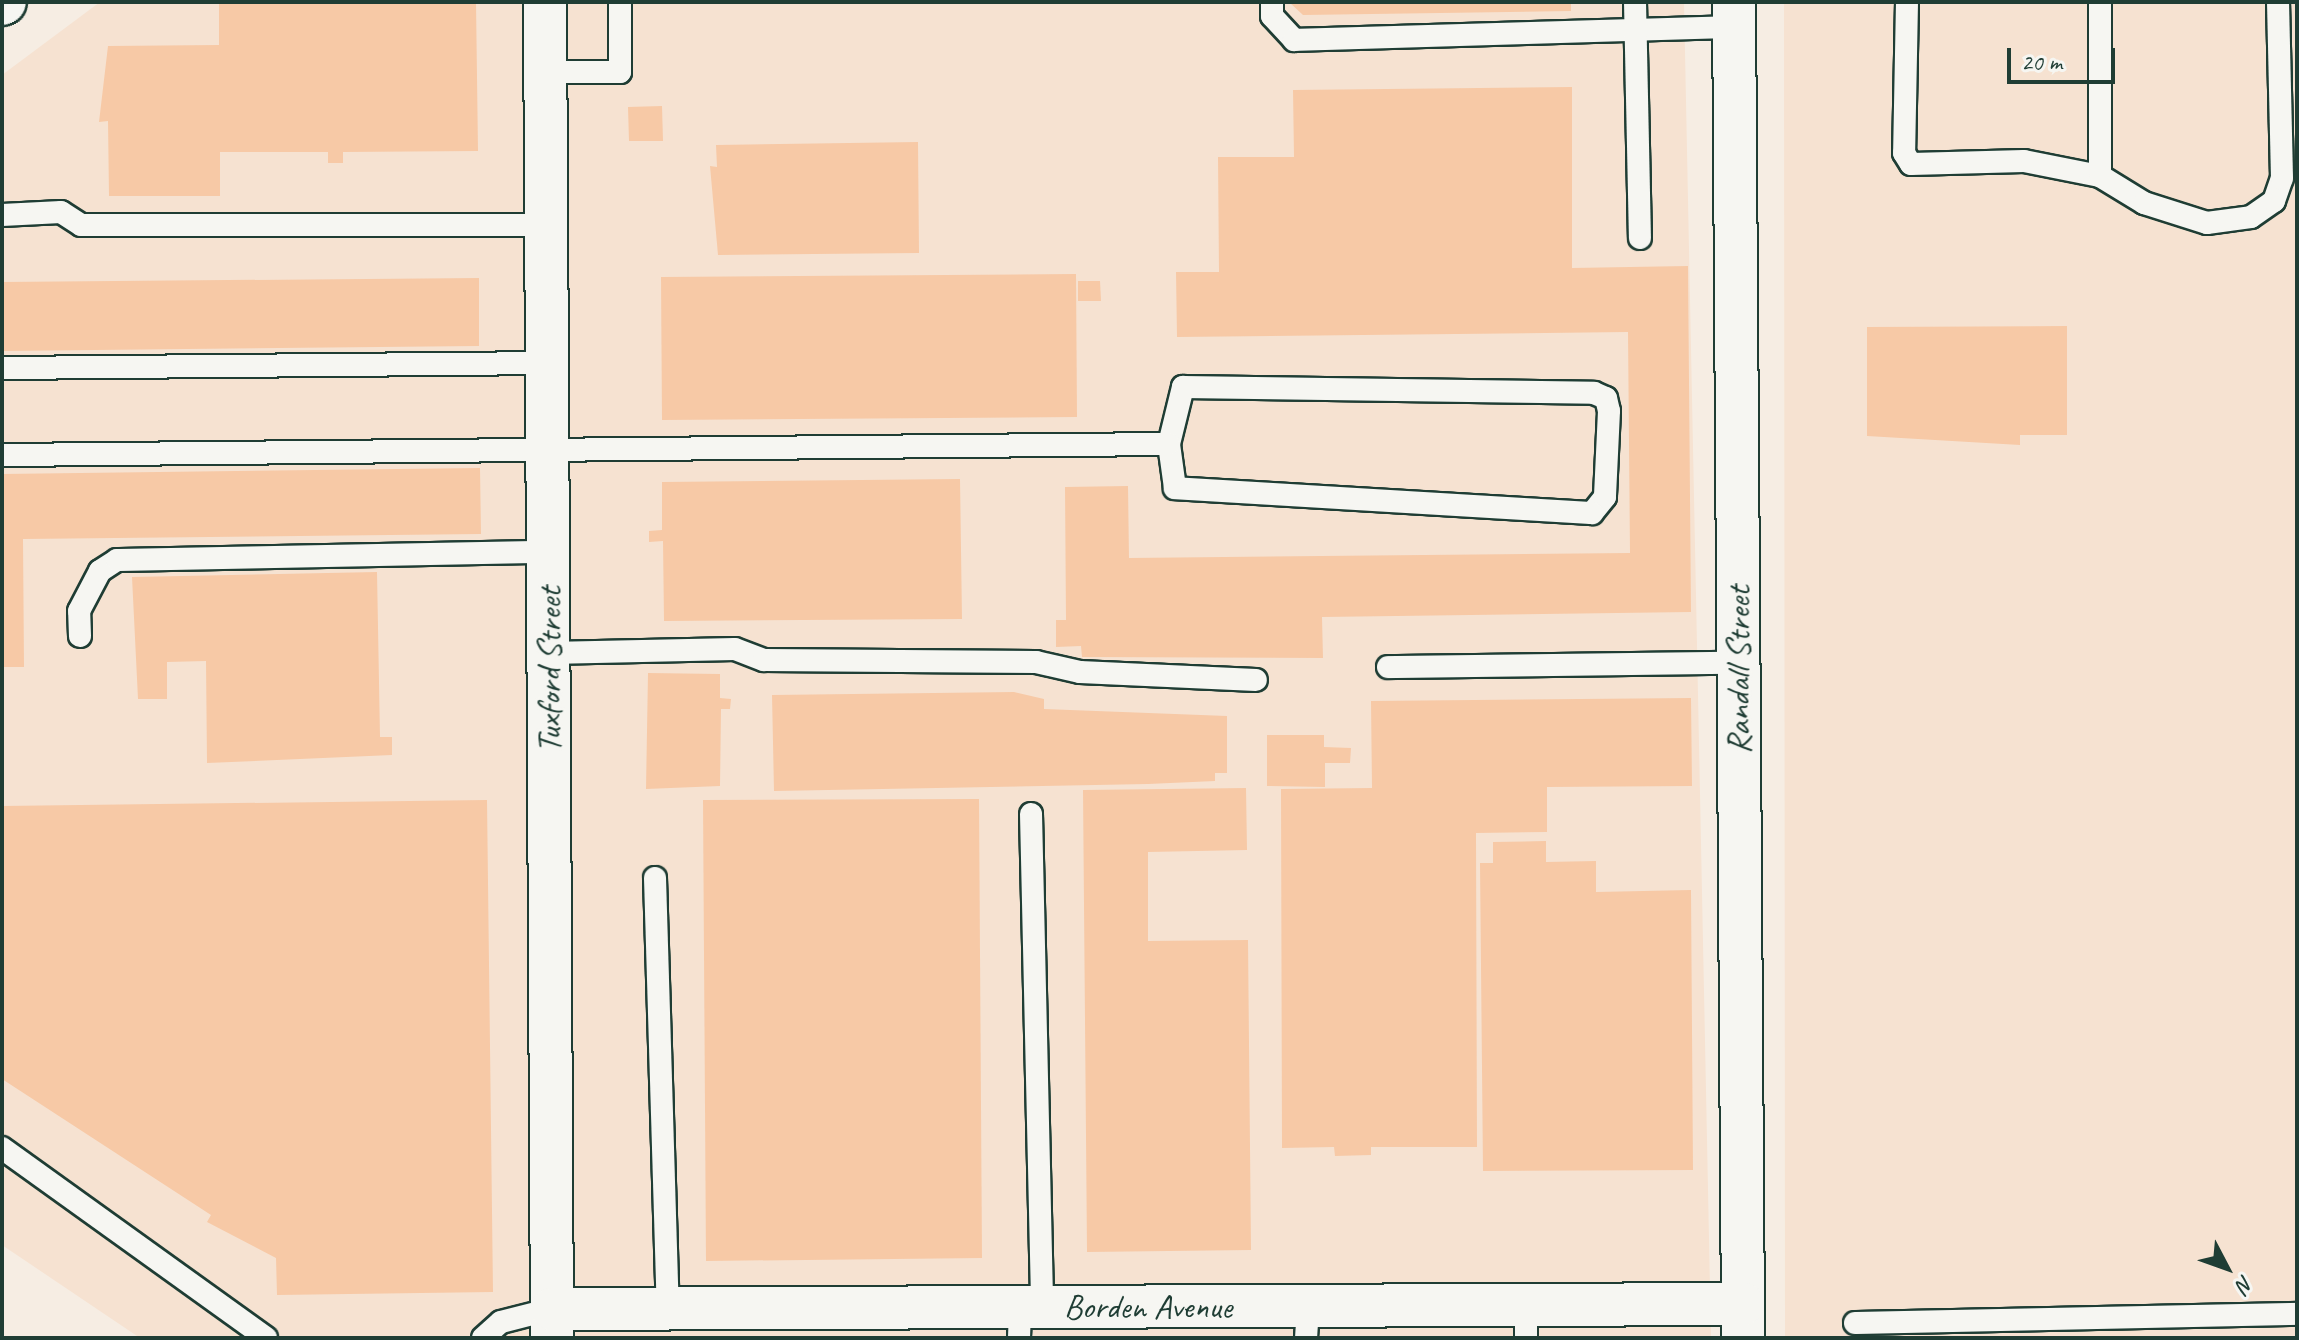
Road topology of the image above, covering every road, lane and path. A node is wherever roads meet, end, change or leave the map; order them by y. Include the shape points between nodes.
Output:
1 (545, 2) edge
2 (620, 2) edge
3 (1272, 2) edge
4 (1635, 2) edge
5 (1907, 2) edge
6 (2100, 2) edge
7 (2278, 2) edge
8 (1734, 14) edge
9 (1635, 30) junction
10 (546, 72) junction
11 (2100, 176) junction
12 (2, 215) edge
13 (547, 225) junction
14 (1640, 238) dead end
15 (548, 363) junction
16 (2, 368) edge
17 (1169, 444) junction
18 (548, 446) junction
19 (2, 455) edge
20 (549, 552) junction
21 (80, 636) dead end
22 (549, 653) junction
23 (1738, 663) junction
24 (1388, 667) dead end
25 (1256, 680) dead end
26 (1031, 814) dead end
27 (655, 878) dead end
28 (2, 1148) edge
29 (668, 1308) junction
30 (2297, 1314) edge
31 (1027, 1317) edge
32 (1743, 1321) edge
33 (1307, 1322) edge
34 (1526, 1322) edge
35 (1855, 1323) dead end
36 (552, 1324) edge
37 (1971, 1329) edge
38 (266, 1338) edge
39 (483, 1338) edge

1 - 10 street, Tuxford Street
2 - 10 lane via 620,72
3 - 9 lane via 1272,16 1294,40
4 - 9 lane
5 - 11 lane via 1904,153 1911,164 2024,161
6 - 11 lane
7 - 11 lane via 2282,178 2274,201 2251,217 2207,223 2144,203
8 - 9 lane
8 - 23 street, Randall Street
9 - 14 lane
10 - 13 street, Tuxford Street
12 - 13 lane via 61,212 81,225
13 - 15 street, Tuxford Street
15 - 16 lane
15 - 18 street, Tuxford Street
17 - 17 lane via 1183,387 1594,393 1606,398 1609,411 1605,497 1592,513 1198,492 1175,488
17 - 18 lane
18 - 19 lane
18 - 20 street, Tuxford Street
20 - 21 lane via 117,560 100,571 79,611
20 - 22 street, Tuxford Street
22 - 25 lane via 735,649 764,660 1036,662 1080,672
22 - 36 street, Tuxford Street
23 - 24 lane
23 - 32 street, Randall Street
26 - 31 lane
27 - 29 lane
28 - 38 lane
29 - 31 street, Borden Avenue
29 - 36 street, Borden Avenue
30 - 37 lane
31 - 33 street, Borden Avenue
32 - 34 street, Borden Avenue
33 - 34 street, Borden Avenue
35 - 37 lane
36 - 39 lane via 501,1322

